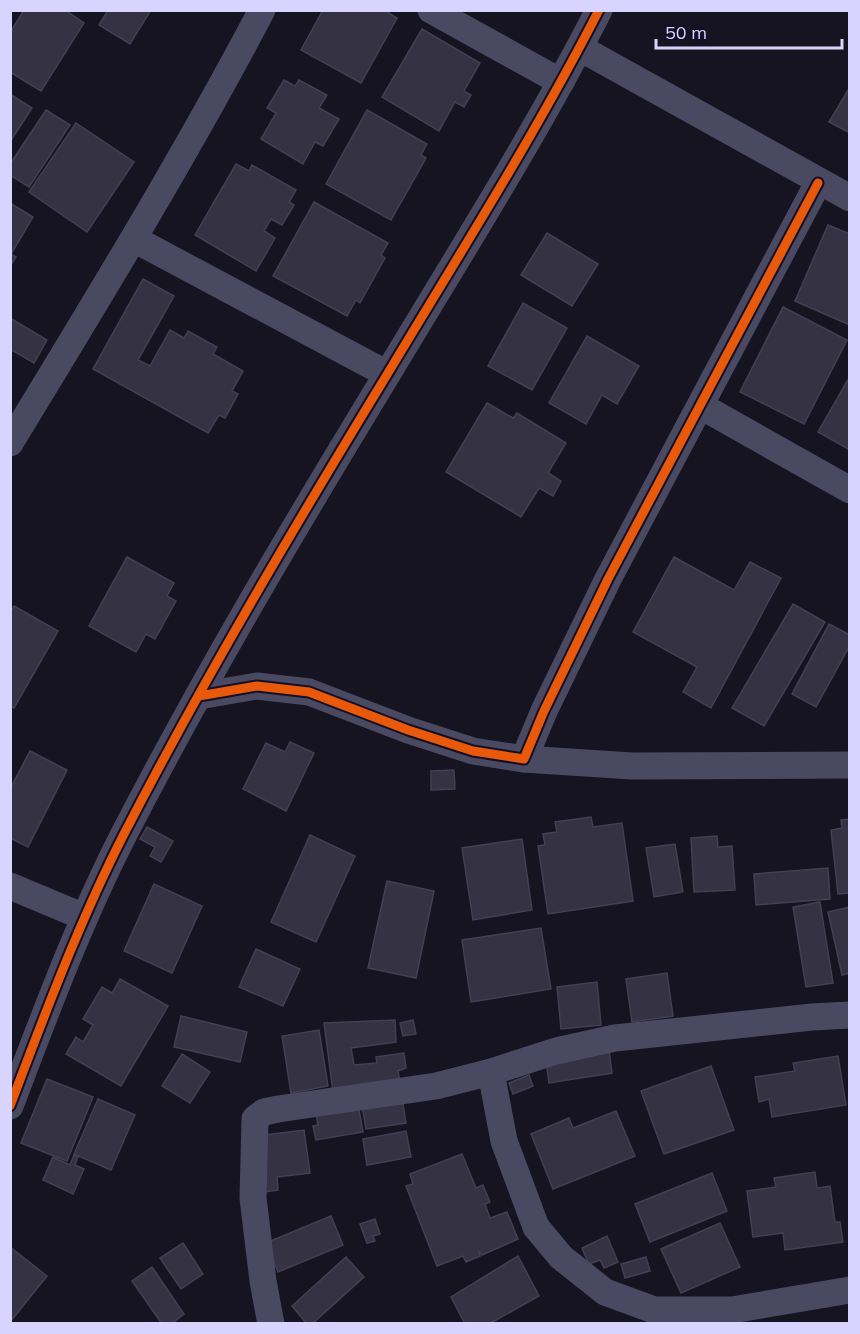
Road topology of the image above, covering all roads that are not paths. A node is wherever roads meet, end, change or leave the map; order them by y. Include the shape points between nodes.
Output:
1 (262, 10) edge
2 (431, 10) edge
3 (599, 10) edge
4 (580, 48) junction
5 (561, 82) junction
6 (818, 183) junction
7 (849, 198) edge
8 (134, 238) junction
9 (387, 374) junction
10 (701, 406) junction
11 (10, 443) edge
12 (849, 490) edge
13 (199, 696) junction
14 (524, 759) junction
15 (849, 765) edge
16 (10, 886) edge
17 (84, 917) junction
18 (849, 1015) edge
19 (491, 1072) junction
20 (10, 1106) edge
21 (849, 1290) edge
22 (271, 1323) edge

1 - 8 street
2 - 5 street
3 - 4 street
4 - 5 street
4 - 6 street via 738,134
5 - 9 street
6 - 7 street
6 - 10 street
8 - 9 street
8 - 11 street
9 - 13 street
10 - 12 street
10 - 14 street via 608,579
13 - 14 street via 257,686 309,692 473,751
13 - 17 street via 123,835
14 - 15 street via 632,766
16 - 17 street
17 - 20 street
18 - 19 street via 615,1038 556,1051
19 - 21 street via 504,1141 536,1227 561,1257 605,1292 654,1310 732,1310
19 - 22 street via 436,1086 278,1109 255,1119 253,1198

